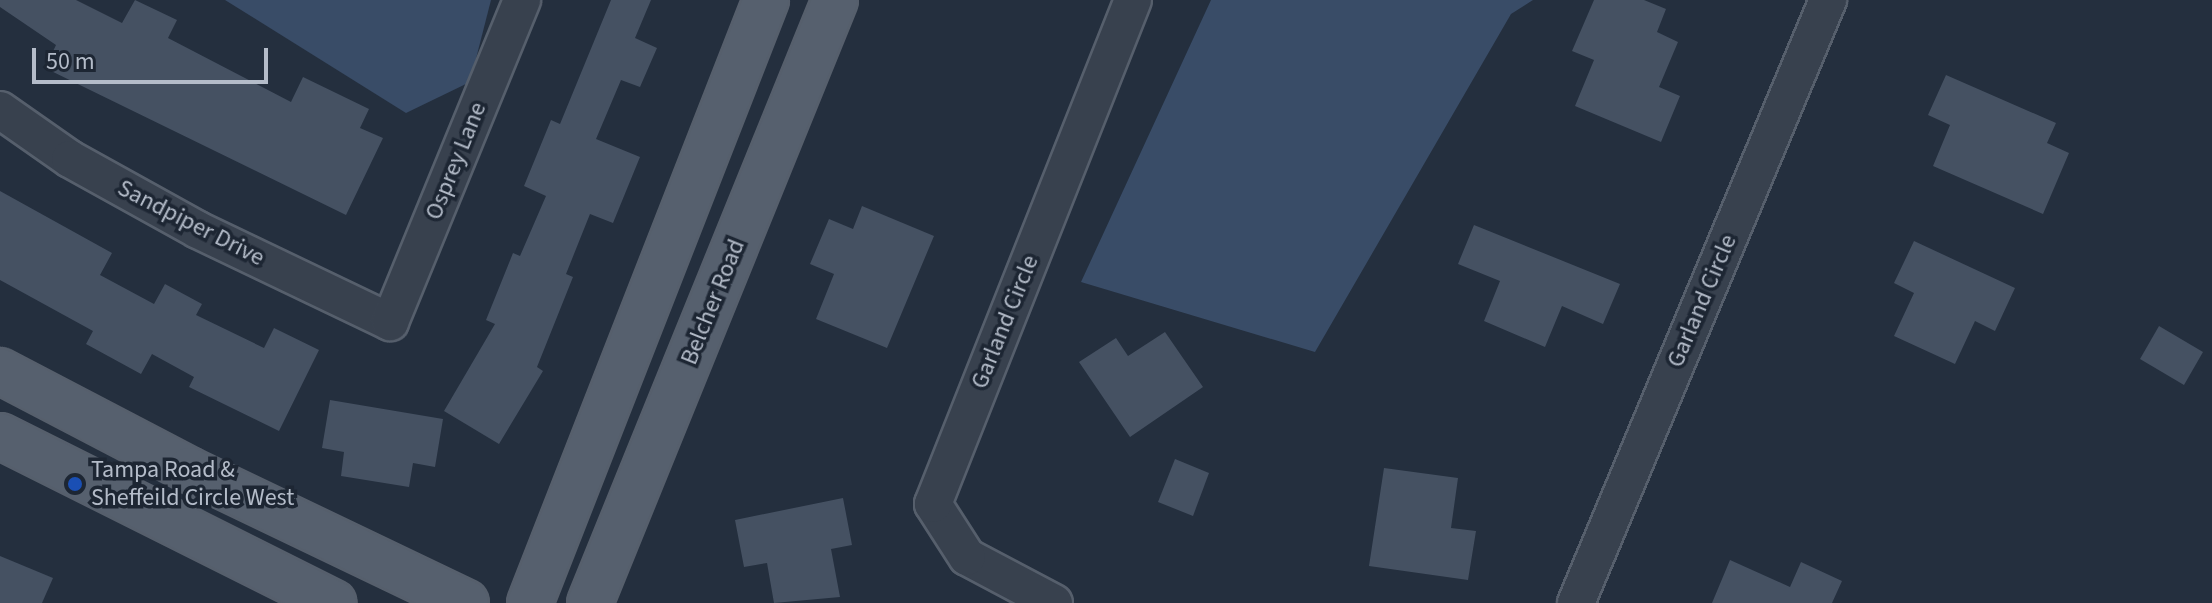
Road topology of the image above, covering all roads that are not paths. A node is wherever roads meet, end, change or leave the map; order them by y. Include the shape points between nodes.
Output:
1 (522, 0) edge
2 (766, 0) edge
3 (835, 0) edge
4 (1133, 0) edge
5 (1828, 0) edge
6 (0, 110) edge
7 (390, 322) joint
8 (0, 371) edge
9 (0, 436) edge
10 (1046, 601) edge
11 (334, 603) edge
12 (466, 603) edge
13 (530, 603) edge
14 (590, 603) edge
15 (1576, 603) edge

1 - 7 street, Osprey Lane
2 - 13 main road
3 - 14 main road, Belcher Road
4 - 10 street, Garland Circle via 933,504 967,557
5 - 15 street, Garland Circle
6 - 7 street, Sandpiper Drive via 70,159 198,230
8 - 12 main road via 189,470
9 - 11 main road

